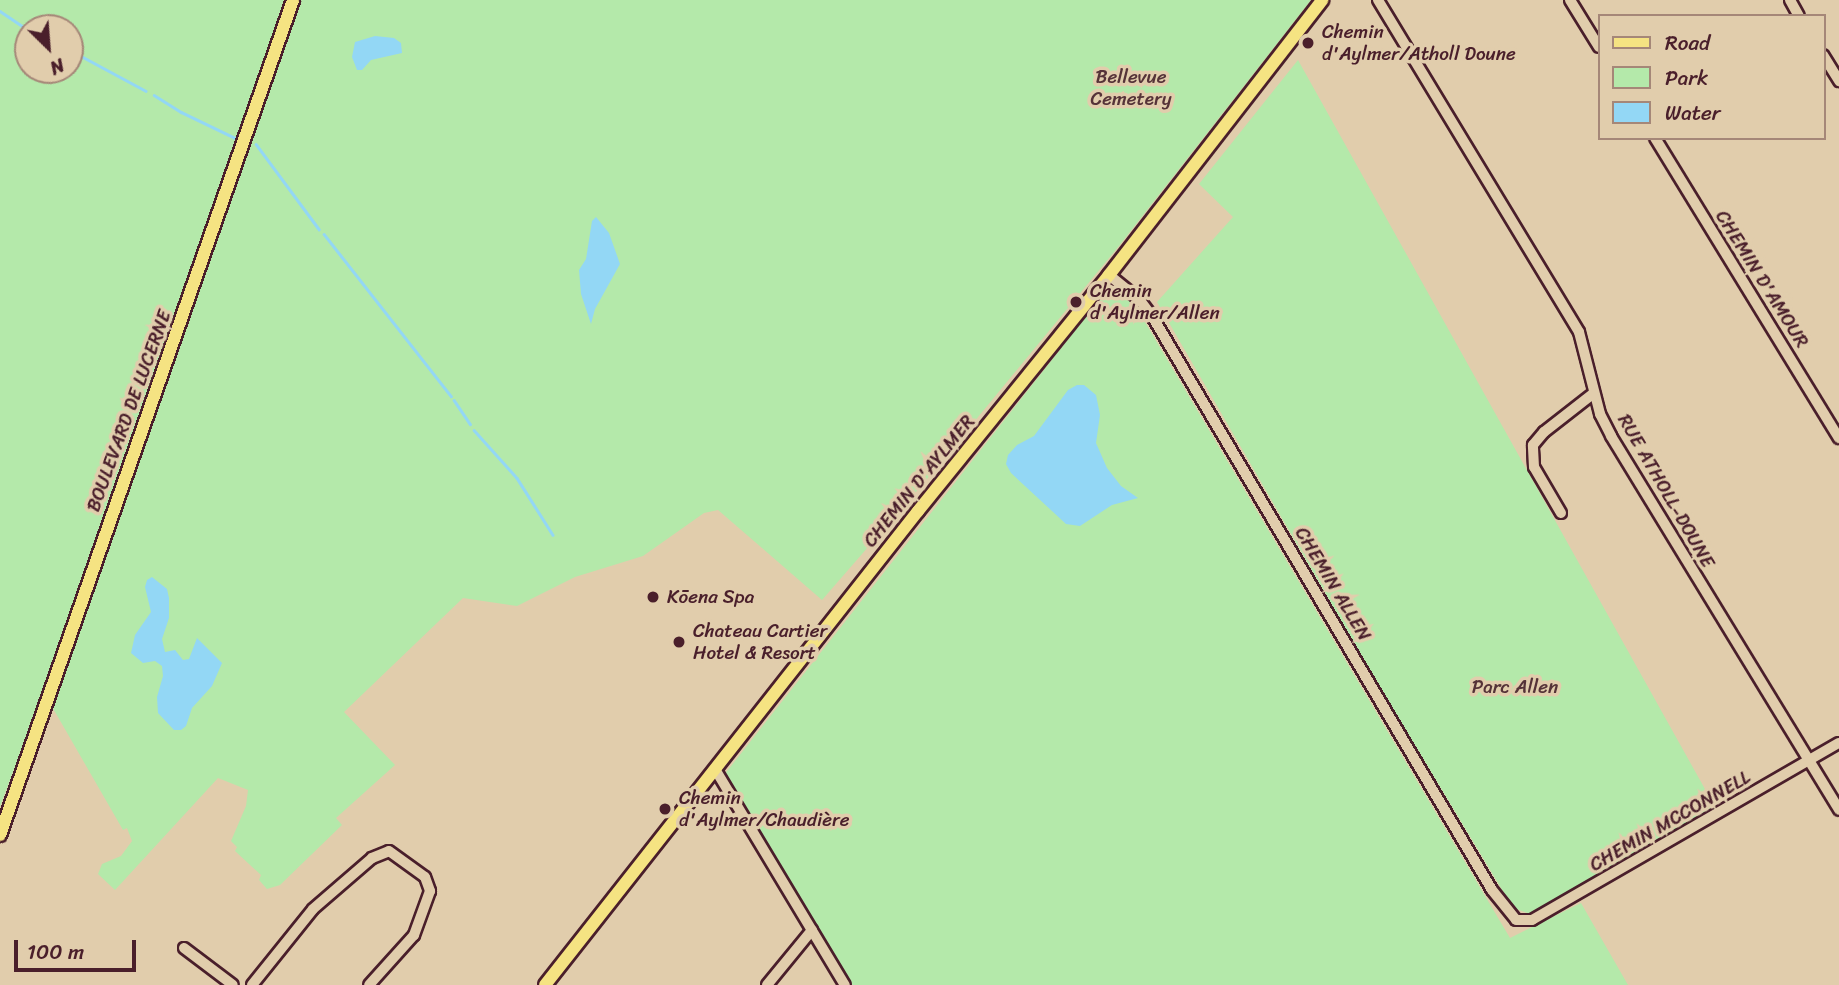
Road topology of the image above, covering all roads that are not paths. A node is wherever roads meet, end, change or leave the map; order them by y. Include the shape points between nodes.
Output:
1 (293, 0) edge
2 (1322, 0) edge
3 (1378, 0) edge
4 (1570, 0) edge
5 (1598, 45) edge
6 (1825, 58) edge
7 (1839, 81) edge
8 (1656, 140) edge
9 (1109, 275) junction
10 (1594, 393) junction
11 (1839, 438) edge
12 (1561, 513) dead end
13 (1839, 743) edge
14 (1808, 761) junction
15 (715, 769) junction
16 (1839, 810) edge
17 (0, 835) edge
18 (1516, 920) joint
19 (812, 930) junction
20 (184, 948) dead end
21 (233, 985) edge
22 (252, 985) edge
23 (369, 985) edge
24 (545, 985) edge
25 (767, 985) edge
26 (845, 985) edge

1 - 17 main road, BOULEVARD DE LUCERNE
2 - 9 main road, CHEMIN D'AYLMER
3 - 10 street, RUE ATHOLL-DOUNE via 1579,332
4 - 5 street
6 - 7 street
8 - 11 street, CHEMIN D'AMOUR
9 - 15 main road, CHEMIN D'AYLMER
9 - 18 street, CHEMIN ALLEN via 1152,316 1492,890
10 - 12 street via 1533,445 1534,467
10 - 14 street, RUE ATHOLL-DOUNE via 1611,436
13 - 14 street, CHEMIN MCCONNELL
14 - 16 street, RUE ATHOLL-DOUNE
14 - 18 street, CHEMIN MCCONNELL via 1532,920
15 - 19 street
15 - 24 main road, CHEMIN D'AYLMER
19 - 25 street
19 - 26 street
20 - 21 street
22 - 23 street via 306,917 379,854 395,853 430,886 414,935

